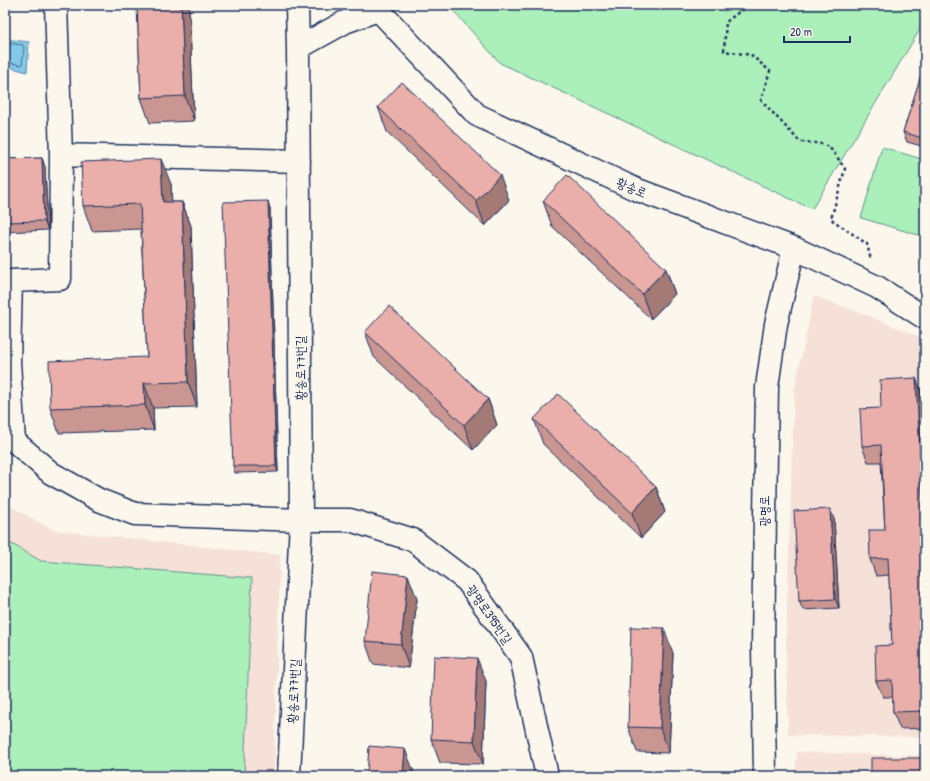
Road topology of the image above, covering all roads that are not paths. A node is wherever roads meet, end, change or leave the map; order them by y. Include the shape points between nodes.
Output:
1 (56, 5) edge
2 (297, 5) edge
3 (376, 7) edge
4 (298, 48) junction
5 (61, 155) junction
6 (298, 161) junction
7 (794, 248) junction
8 (925, 318) edge
9 (301, 520) junction
10 (289, 776) edge
11 (547, 776) edge
12 (765, 776) edge

1 - 5 street
2 - 4 street, 황송로77번길
3 - 4 street
3 - 7 street, 황송로 via 477,115 635,189
4 - 6 street, 황송로77번길
5 - 6 street
5 - 9 street, 광명로395번길 via 60,279 11,281 9,362 14,441 51,473 99,500 135,514
6 - 9 street, 황송로77번길
7 - 8 street, 황송로 via 877,287
7 - 12 street, 광명로 via 776,324 767,387 763,639
9 - 10 street, 황송로77번길
9 - 11 street, 광명로395번길 via 350,520 413,540 467,581 521,657

